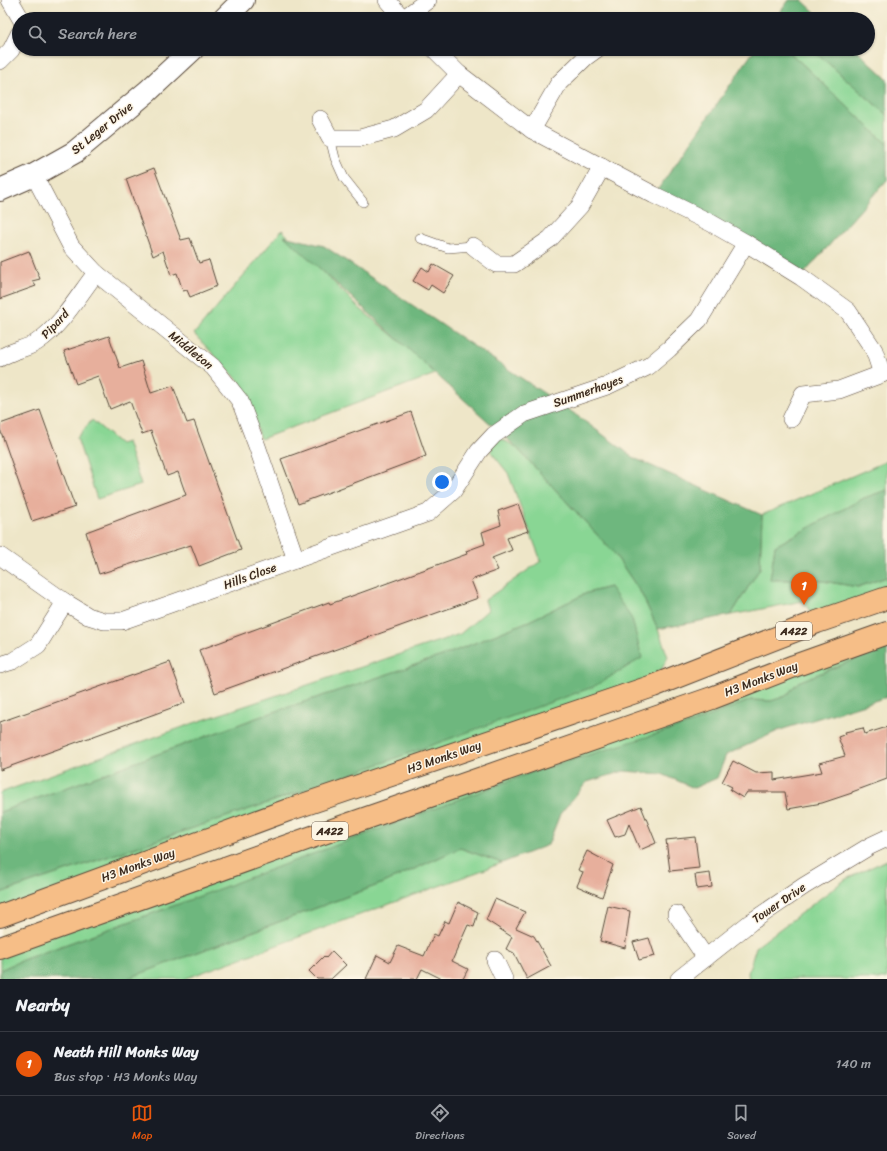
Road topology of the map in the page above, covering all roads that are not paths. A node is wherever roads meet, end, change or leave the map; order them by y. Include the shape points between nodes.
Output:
1 (10, 0) edge
2 (243, 0) edge
3 (387, 0) edge
4 (428, 0) edge
5 (17, 12) edge
6 (231, 12) edge
7 (397, 12) edge
8 (412, 12) edge
9 (12, 45) edge
10 (6, 55) edge
11 (186, 56) edge
12 (441, 56) edge
13 (588, 56) edge
14 (459, 74) junction
15 (320, 119) dead end
16 (532, 130) junction
17 (330, 138) junction
18 (602, 168) junction
19 (34, 175) junction
20 (0, 190) edge
21 (363, 202) dead end
22 (420, 238) dead end
23 (746, 243) junction
24 (473, 246) joint
25 (96, 273) junction
26 (0, 358) edge
27 (884, 373) edge
28 (791, 419) dead end
29 (494, 435) joint
30 (0, 556) edge
31 (296, 560) junction
32 (887, 598) edge
33 (65, 602) junction
34 (887, 632) edge
35 (0, 665) edge
36 (887, 838) edge
37 (676, 914) dead end
38 (0, 916) edge
39 (0, 948) edge
40 (706, 958) junction
41 (494, 960) dead end
42 (504, 979) edge
43 (679, 979) edge

1 - 5 street
2 - 6 street
3 - 7 street
4 - 8 street
9 - 10 street
11 - 19 street, St Leger Drive via 75,152
12 - 14 street
13 - 16 street via 559,83
14 - 16 street
14 - 17 street via 426,110 394,129 360,138
15 - 17 street
16 - 18 street
17 - 21 lane via 344,178
18 - 23 street
18 - 24 street via 580,206 550,239 514,264 496,264
19 - 20 street, St Leger Drive
19 - 25 street, Middleton via 71,246
22 - 24 lane via 448,248
23 - 27 street via 848,311 874,350
23 - 29 street, Summerhayes via 699,320 649,366 608,386 524,414
25 - 26 street, Pipard via 57,325 36,343
25 - 31 street, Middleton via 213,366 240,401
27 - 28 street via 839,390 803,394
29 - 31 street, Hills Close via 479,451 453,491 428,513
30 - 33 street
31 - 33 street, Hills Close via 122,621 104,621 88,616
32 - 38 main road, H3 Monks Way / A422 via 817,622 653,686 288,810
33 - 35 street via 38,645 13,661
34 - 39 main road, H3 Monks Way / A422 via 712,698
36 - 40 street, Tower Drive via 804,886 751,922
37 - 40 street
40 - 43 street, Tower Drive
41 - 42 street

